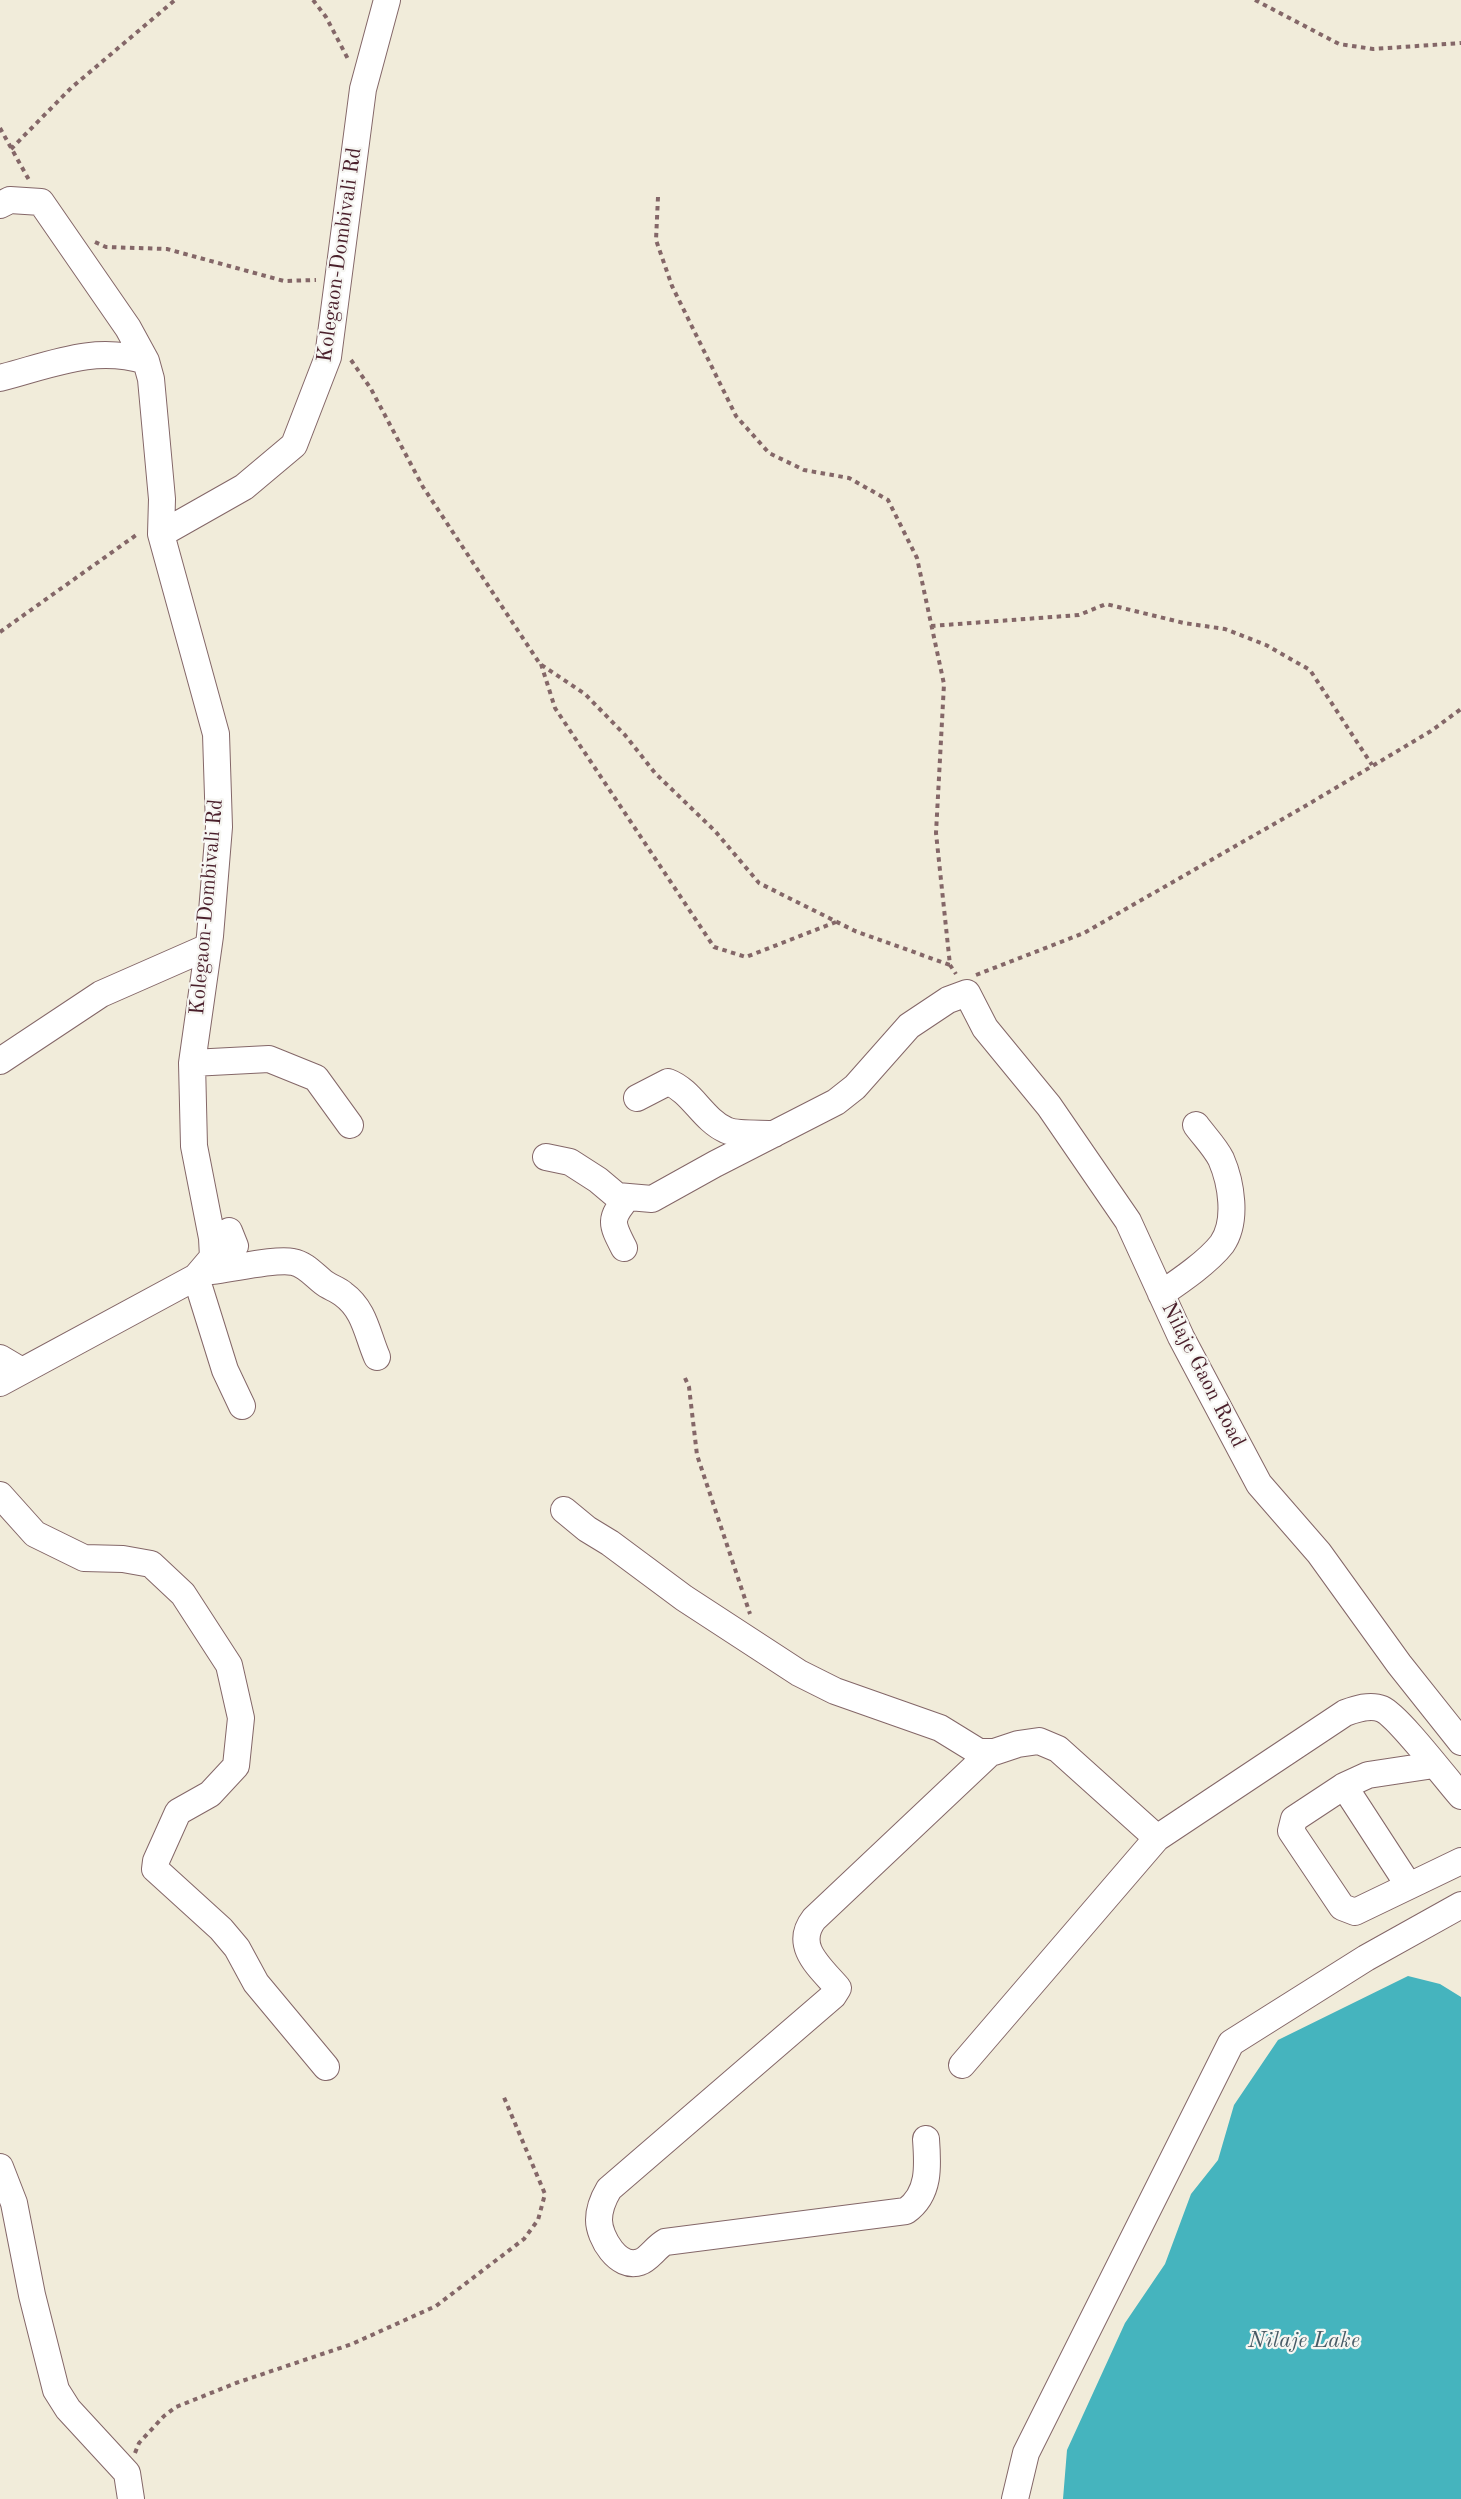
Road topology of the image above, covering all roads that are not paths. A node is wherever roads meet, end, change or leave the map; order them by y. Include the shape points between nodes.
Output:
1 (387, 0) edge
2 (3, 201) edge
3 (146, 361) junction
4 (0, 378) edge
5 (161, 526) junction
6 (208, 947) junction
7 (0, 1061) edge
8 (192, 1063) junction
9 (637, 1098) dead end
10 (350, 1125) dead end
11 (1196, 1125) dead end
12 (774, 1134) junction
13 (546, 1157) dead end
14 (628, 1197) junction
15 (229, 1232) dead end
16 (624, 1248) dead end
17 (203, 1269) junction
18 (1161, 1294) junction
19 (377, 1358) dead end
20 (11, 1364) edge
21 (0, 1383) edge
22 (242, 1406) dead end
23 (0, 1496) edge
24 (564, 1510) dead end
25 (1454, 1734) edge
26 (1417, 1744) junction
27 (991, 1752) junction
28 (1434, 1765) junction
29 (1344, 1786) junction
30 (1461, 1796) edge
31 (1157, 1838) junction
32 (1461, 1861) edge
33 (1409, 1886) junction
34 (1461, 1905) edge
35 (962, 2065) dead end
36 (326, 2067) dead end
37 (926, 2139) dead end
38 (0, 2167) edge
39 (131, 2499) edge
40 (1015, 2499) edge

1 - 5 street, Kolegaon-Dombivali Rd via 363,89 328,357 294,445 244,487
2 - 3 street via 41,202 128,327
3 - 4 street via 124,354 102,354 62,360
3 - 5 street via 154,410
5 - 6 street, Kolegaon-Dombivali Rd via 216,734 219,827
6 - 7 street via 101,994
6 - 8 street, Kolegaon-Dombivali Rd
8 - 10 street via 269,1059 316,1078
8 - 17 street, Kolegaon-Dombivali Rd via 194,1146 212,1238
9 - 12 street via 668,1082 681,1087 704,1114 727,1131
11 - 18 street via 1220,1158 1230,1186 1229,1230 1221,1244
12 - 14 street via 652,1199
12 - 18 street, Nilaje Gaon Road via 836,1102 855,1087 909,1026 970,985 985,1028 1049,1106 1128,1221
13 - 14 street via 570,1162 617,1196
14 - 16 street via 615,1213 612,1224
15 - 17 street via 235,1246
17 - 19 street via 291,1261 299,1264 357,1307
17 - 20 street
17 - 22 street, Kolegaon-Dombivali Rd via 225,1370
18 - 25 street, Nilaje Gaon Road via 1259,1485 1319,1553
20 - 21 street
23 - 36 street via 35,1534 84,1558 151,1564 183,1594 229,1665 241,1718 236,1766 210,1794 178,1812 155,1869 221,1929 260,1988
24 - 27 street via 684,1598 799,1673 835,1691 940,1728 979,1752
25 - 26 street
26 - 28 street
26 - 31 street via 1382,1709 1363,1707 1345,1713
27 - 31 street via 1039,1741 1058,1749
27 - 37 street via 814,1919 806,1930 806,1945 838,1988 609,2189 601,2202 601,2236 620,2260 632,2264 641,2262 665,2242 906,2211 917,2204 925,2190
28 - 29 street via 1368,1775
28 - 30 street
29 - 33 street
29 - 33 street via 1294,1819 1291,1831 1342,1907 1355,1912
31 - 35 street
32 - 33 street
34 - 40 street via 1366,1958 1231,2043 1026,2453
38 - 39 street via 14,2203 56,2390 68,2409 127,2473

